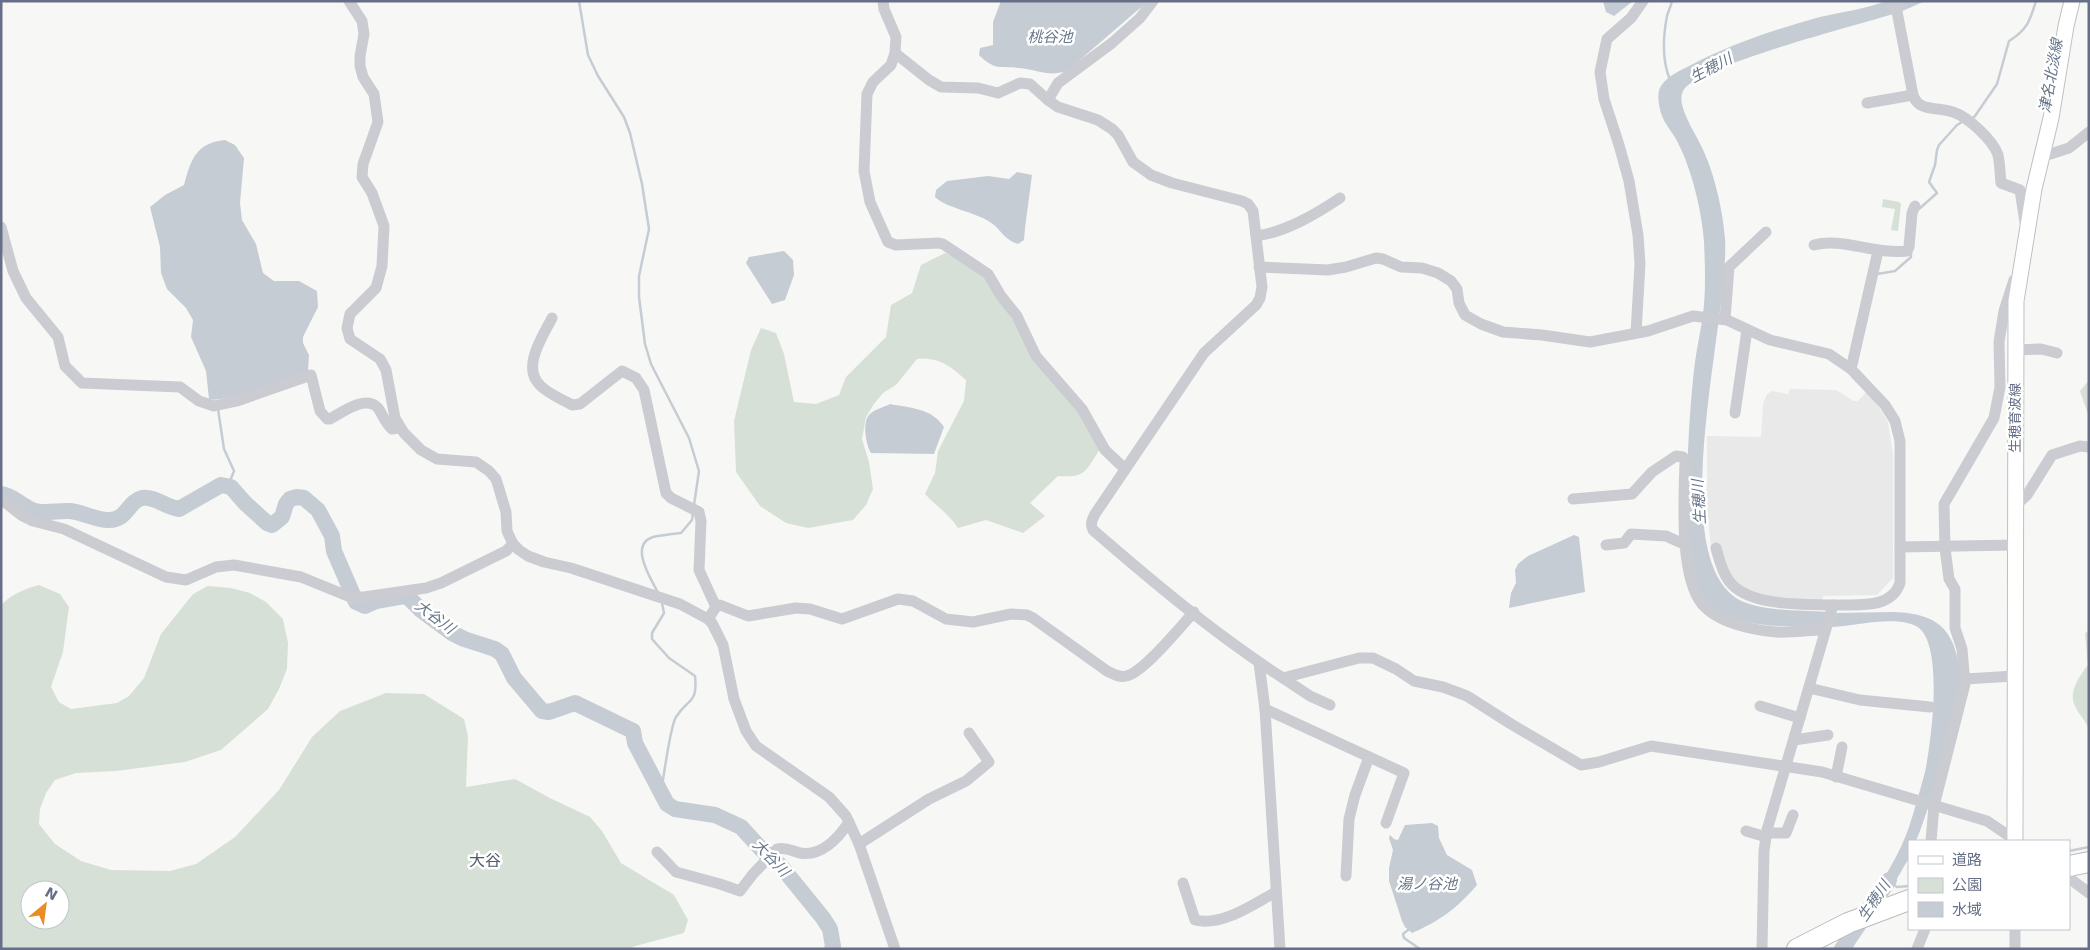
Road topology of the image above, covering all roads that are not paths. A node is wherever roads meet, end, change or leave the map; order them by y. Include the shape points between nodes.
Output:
1 (349, 1) edge
2 (883, 1) edge
3 (1153, 1) edge
4 (1643, 1) edge
5 (1895, 1) edge
6 (2072, 1) edge
7 (895, 53) junction
8 (1913, 95) junction
9 (1048, 100) junction
10 (1868, 103) dead end
11 (2089, 132) edge
12 (2041, 157) junction
13 (1340, 198) dead end
14 (1915, 206) dead end
15 (1, 227) edge
16 (2027, 229) junction
17 (1766, 232) dead end
18 (1256, 236) junction
19 (1814, 244) dead end
20 (1878, 251) junction
21 (2022, 256) junction
22 (1259, 267) junction
23 (552, 318) dead end
24 (1722, 319) junction
25 (1747, 330) junction
26 (1636, 333) junction
27 (2016, 350) junction
28 (2056, 353) dead end
29 (1851, 369) junction
30 (1735, 413) dead end
31 (400, 428) junction
32 (2089, 447) edge
33 (1125, 469) junction
34 (1, 499) edge
35 (1573, 499) dead end
36 (2015, 506) junction
37 (513, 544) junction
38 (1606, 545) dead end
39 (1686, 545) junction
40 (2015, 545) junction
41 (1900, 547) junction
42 (1716, 548) dead end
43 (1945, 548) junction
44 (716, 607) junction
45 (1832, 608) junction
46 (1194, 612) junction
47 (708, 619) junction
48 (1826, 629) junction
49 (1260, 663) junction
50 (2014, 676) junction
51 (1283, 678) junction
52 (1965, 679) junction
53 (1809, 688) junction
54 (1330, 705) dead end
55 (1760, 706) dead end
56 (1930, 707) dead end
57 (1265, 708) junction
58 (1800, 718) junction
59 (969, 733) dead end
60 (1828, 735) dead end
61 (1794, 740) junction
62 (1842, 747) dead end
63 (1370, 757) junction
64 (1787, 766) junction
65 (1836, 777) junction
66 (1932, 806) junction
67 (1793, 815) dead end
68 (849, 822) junction
69 (1386, 822) dead end
70 (1746, 832) dead end
71 (1766, 835) junction
72 (1931, 840) edge
73 (2014, 840) edge
74 (2015, 840) edge
75 (858, 844) junction
76 (657, 852) dead end
77 (2089, 862) edge
78 (2070, 866) edge
79 (1346, 876) dead end
80 (2070, 879) edge
81 (1183, 883) dead end
82 (1276, 892) junction
83 (2089, 893) edge
84 (1904, 901) edge
85 (1925, 930) edge
86 (2015, 930) edge
87 (895, 949) edge
88 (1280, 949) edge
89 (1762, 949) edge
90 (1797, 949) edge
91 (1917, 949) edge
92 (2014, 949) edge

1 - 31 street via 362,21 364,34 360,66 363,78 374,94 378,122 363,164 362,177 372,193 384,226 382,266 376,288 350,314 347,328 350,339 380,359 386,370 392,410
2 - 7 street via 896,37
3 - 9 street via 1140,18 1112,43 1058,83
4 - 26 street via 1631,18 1608,39 1600,72 1604,99 1629,181 1638,235 1640,264
5 - 8 street
6 - 12 main road, 生穂育波線
7 - 9 street via 941,87 978,88 998,93 1024,82
7 - 33 street via 891,65 869,88 866,99 864,171 870,202 888,242 896,245 943,244 988,274 1000,296 1017,316 1036,356 1082,409 1105,450
8 - 10 street
8 - 16 street via 1918,105 1959,115 1986,138 1998,156 2001,183 2020,190
9 - 18 street via 1112,129 1133,162 1151,175 1248,204 1255,214
11 - 12 street via 2069,148
12 - 16 main road, 生穂育波線
13 - 18 street via 1282,229
14 - 20 street via 1908,250
15 - 31 street via 13,271 26,298 58,337 65,366 82,383 180,387 200,402 214,406 311,375 320,411 327,419 367,403 377,407 392,429
16 - 21 main road, 生穂育波線
17 - 24 street via 1729,267
18 - 22 street
19 - 20 street via 1832,242
20 - 29 street
21 - 27 main road, 生穂育波線 via 2016,300
21 - 43 street via 2004,311 1998,342 2000,387 1996,413 1944,504
22 - 26 street via 1328,270 1379,258 1401,267 1430,269 1445,276 1457,289 1465,315 1503,332 1590,342
22 - 33 street via 1262,286 1258,301 1204,354
23 - 44 street via 535,354 532,372 539,384 572,405 580,404 622,371 636,378 644,390 666,493 699,512 699,570
24 - 25 street
24 - 26 street via 1686,317
25 - 29 street via 1770,340 1825,352
25 - 30 street
27 - 28 street via 2042,349
27 - 36 main road, 生穂育波線
29 - 41 street via 1885,404 1895,420 1900,441
31 - 37 street via 430,456 476,462 489,471 496,479 506,512 507,531
32 - 36 street via 2080,446 2052,455 2030,490
33 - 46 street via 1095,514 1091,526 1131,563
34 - 37 street via 20,515 64,529 166,577 186,580 216,566 234,565 301,577 350,597 426,588 506,551
35 - 39 street via 1632,494 1652,472 1676,456 1683,457
36 - 40 main road, 生穂育波線
37 - 47 street via 528,556 690,609
38 - 39 street via 1624,543 1631,534 1666,536
39 - 48 street via 1694,589 1702,604 1714,614 1730,622 1765,631
40 - 43 street
40 - 50 main road, 生穂育波線
41 - 43 street
41 - 45 street via 1900,583 1894,595 1882,602
42 - 45 street via 1729,582 1751,597
43 - 52 street via 1949,579 1955,589 1955,628 1962,649
44 - 46 street via 724,606 748,616 796,608 810,609 842,619 898,599 913,601 946,619 973,622 1011,614 1027,615 1108,671 1121,676 1132,674 1144,665
44 - 47 street
45 - 48 street
46 - 49 street
47 - 68 street via 723,645 734,699 746,731 756,746 829,797
48 - 53 street
49 - 51 street
49 - 57 street
50 - 52 street
50 - 74 main road, 生穂育波線
51 - 54 street
51 - 64 street via 1359,658 1373,658 1414,681 1467,696 1581,765 1651,746
52 - 66 street via 1964,693
53 - 56 street via 1860,700
53 - 58 street
55 - 58 street
57 - 63 street
57 - 82 street
58 - 61 street
59 - 75 street via 989,762 966,781 929,799
60 - 61 street
61 - 64 street
62 - 65 street
63 - 69 street via 1404,773
63 - 79 street via 1349,819
64 - 65 street
64 - 71 street
65 - 66 street
66 - 72 street
66 - 73 street via 1990,822
67 - 71 street via 1786,833
68 - 75 street
68 - 76 street via 837,839 821,848 801,853 777,849 740,891 676,872
70 - 71 street
71 - 89 street
75 - 87 street
77 - 78 highway
80 - 83 street
81 - 82 street via 1195,920 1203,922 1221,919
82 - 88 street
84 - 90 highway via 1848,923
85 - 91 street
86 - 92 street

